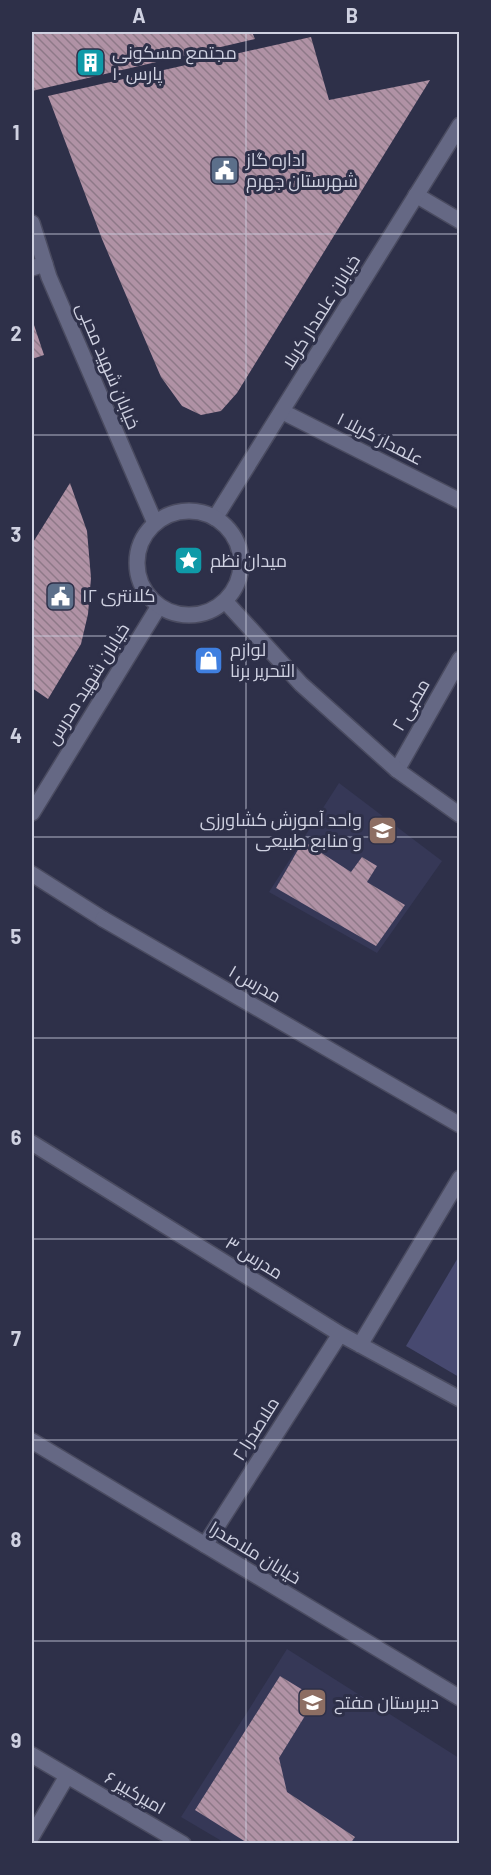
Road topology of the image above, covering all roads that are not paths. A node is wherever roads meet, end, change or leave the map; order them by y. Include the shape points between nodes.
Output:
1 (459, 125) edge
2 (416, 195) junction
3 (459, 221) edge
4 (32, 223) edge
5 (38, 266) edge
6 (283, 412) junction
7 (459, 501) edge
8 (215, 518) junction
9 (155, 523) junction
10 (225, 600) junction
11 (159, 606) junction
12 (459, 659) edge
13 (397, 770) junction
14 (32, 813) edge
15 (459, 815) edge
16 (32, 874) edge
17 (459, 1125) edge
18 (32, 1143) edge
19 (459, 1178) edge
20 (340, 1334) junction
21 (360, 1345) junction
22 (459, 1400) edge
23 (32, 1441) edge
24 (205, 1545) junction
25 (459, 1698) edge
26 (32, 1755) edge
27 (67, 1776) junction
28 (32, 1836) edge
29 (183, 1844) edge

1 - 2 street, خیابان علمدار کربلا
2 - 3 street
2 - 6 street, خیابان علمدار کربلا
4 - 5 street, خیابان شهید محبی
5 - 9 street, خیابان شهید محبی
6 - 7 street, علمدار کربلا ۱
6 - 8 street, خیابان علمدار کربلا
8 - 9 street via 184,511
8 - 10 street via 228,528 241,557 238,580
9 - 11 street via 144,535 136,566 148,596
10 - 11 street via 211,610 193,615 176,614
10 - 13 street via 301,684
11 - 14 street, خیابان شهید مدرس
12 - 13 street, محبی ۲
13 - 15 street
16 - 17 street, مدرس ۱
18 - 20 street, مدرس ۳
19 - 21 street
20 - 21 street, مدرس ۳
20 - 24 street, ملاصدرا ۲
21 - 22 street, مدرس ۳
23 - 24 street, خیابان ملاصدرا
24 - 25 street, خیابان ملاصدرا
26 - 27 street, امیرکبیر ۶
27 - 28 street
27 - 29 street, امیرکبیر ۶

